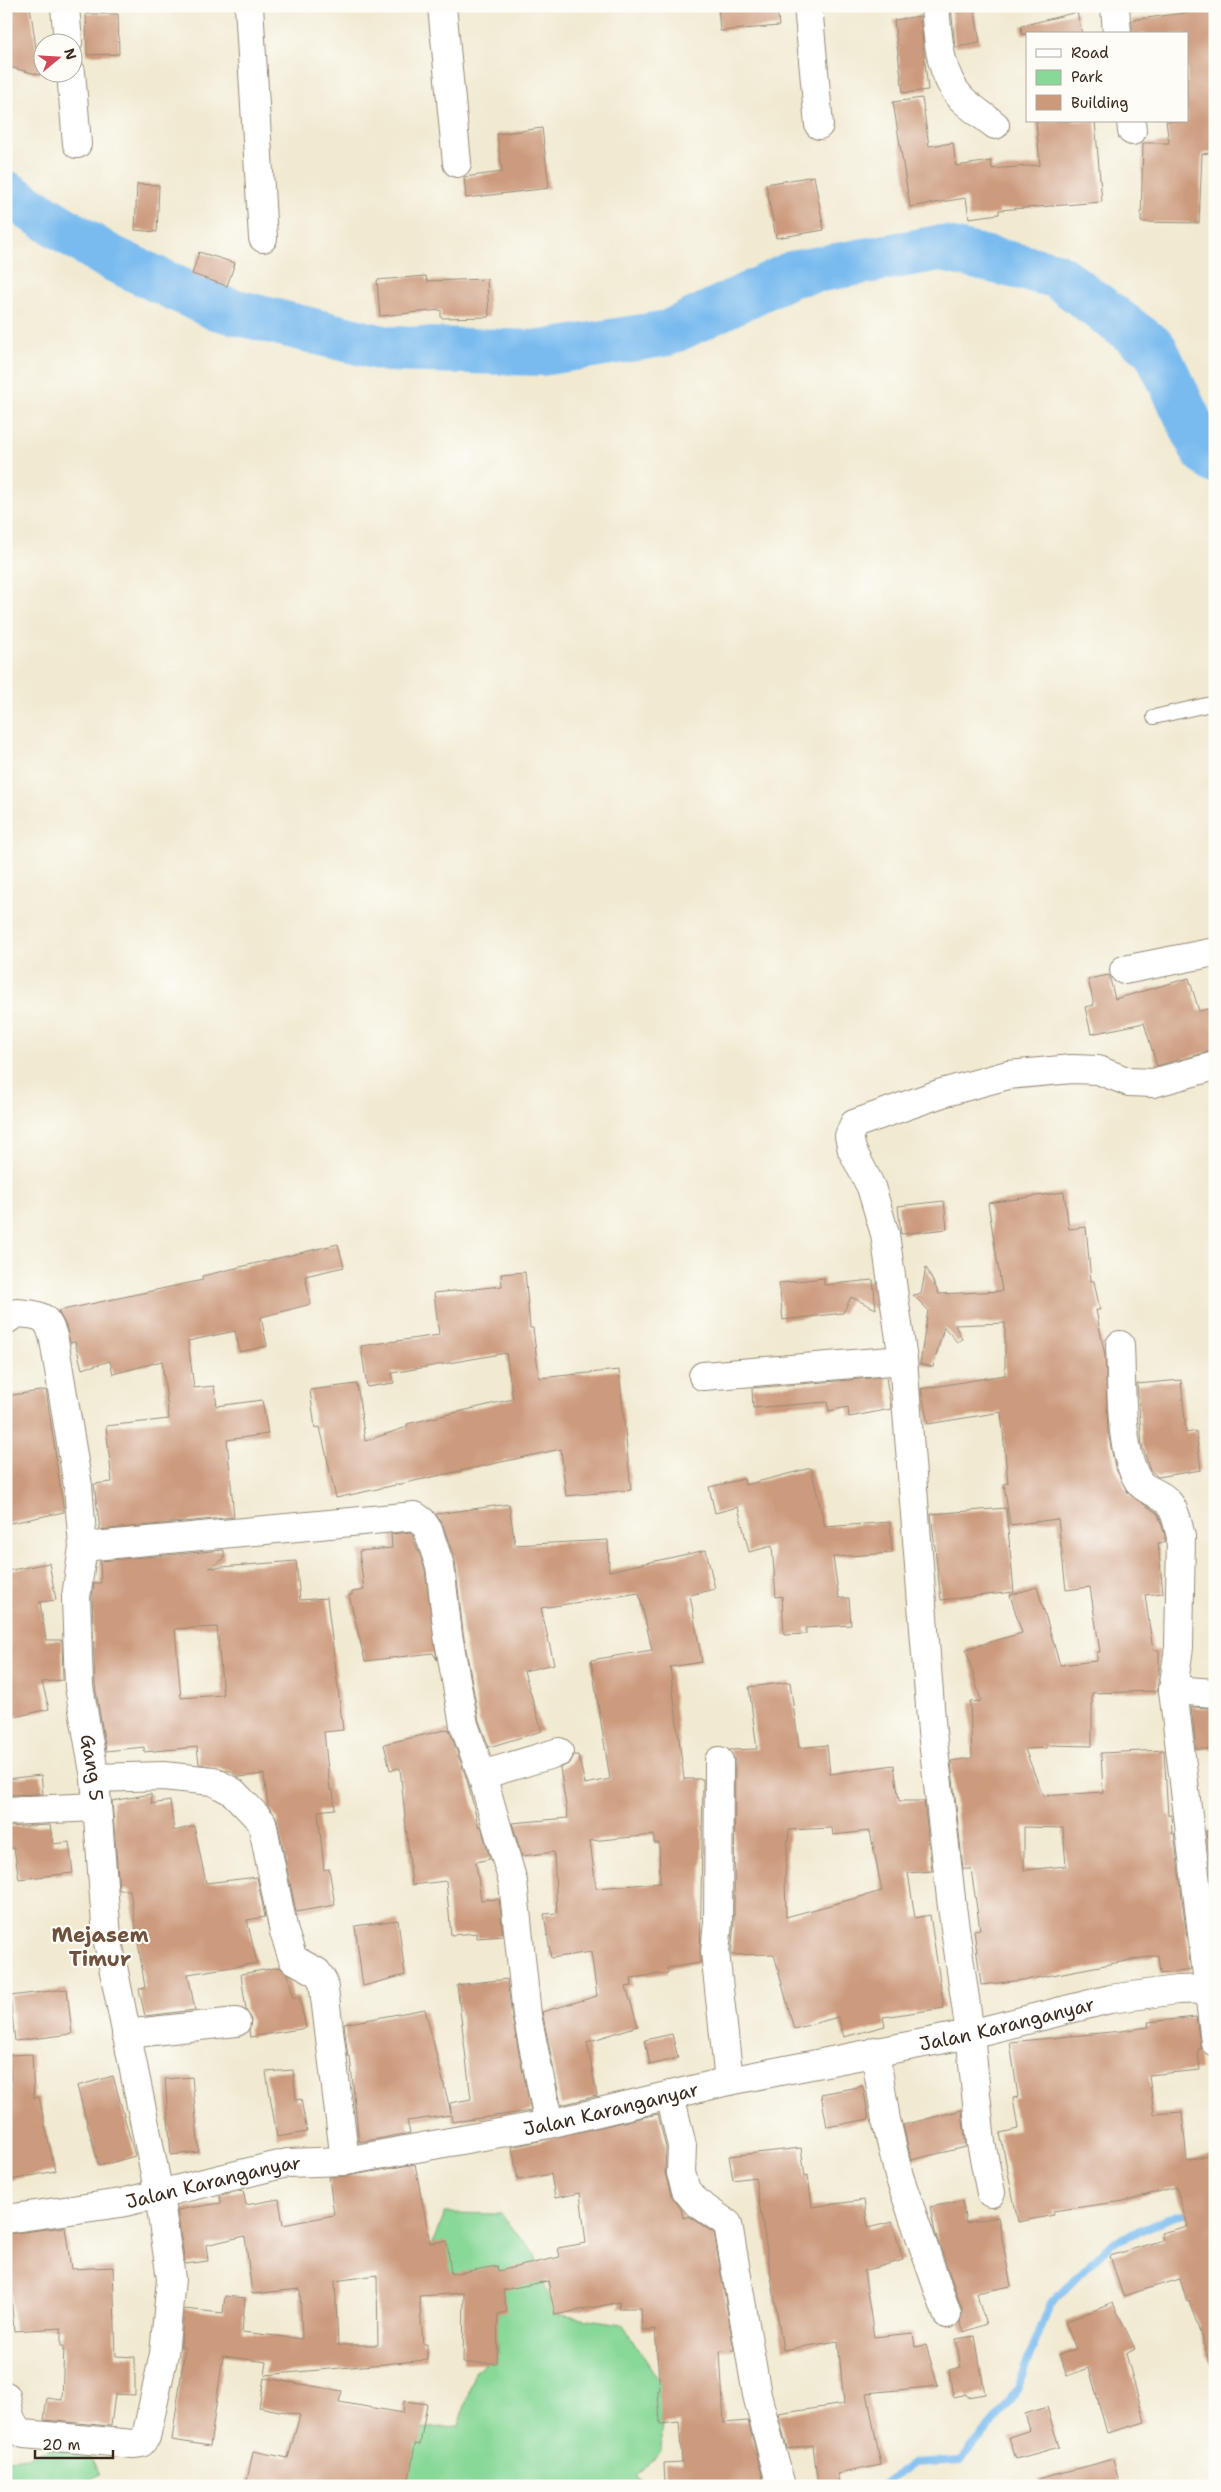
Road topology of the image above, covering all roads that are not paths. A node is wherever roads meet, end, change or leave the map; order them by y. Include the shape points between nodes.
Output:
1 (65, 6) edge
2 (248, 6) edge
3 (442, 6) edge
4 (808, 6) edge
5 (935, 6) edge
6 (1115, 6) edge
7 (67, 32) edge
8 (1117, 32) edge
9 (72, 82) edge
10 (819, 125) dead end
11 (995, 125) dead end
12 (77, 144) dead end
13 (457, 163) dead end
14 (263, 238) dead end
15 (1215, 704) edge
16 (1154, 717) dead end
17 (1215, 952) edge
18 (1124, 970) dead end
19 (1215, 1066) edge
20 (6, 1320) edge
21 (1120, 1345) dead end
22 (903, 1360) junction
23 (703, 1376) dead end
24 (83, 1547) junction
25 (1172, 1690) junction
26 (1215, 1693) edge
27 (560, 1752) dead end
28 (719, 1762) dead end
29 (482, 1775) junction
30 (95, 1778) junction
31 (97, 1807) junction
32 (6, 1811) edge
33 (1212, 1989) edge
34 (236, 2022) dead end
35 (126, 2034) junction
36 (970, 2034) junction
37 (1215, 2042) edge
38 (875, 2051) junction
39 (729, 2081) junction
40 (670, 2095) junction
41 (549, 2124) junction
42 (345, 2161) junction
43 (991, 2193) dead end
44 (159, 2194) junction
45 (6, 2219) edge
46 (947, 2314) dead end
47 (6, 2396) edge
48 (781, 2486) edge

1 - 7 street
2 - 14 street
3 - 13 street
4 - 10 street
5 - 11 street via 938,40 949,82 962,99
6 - 8 street
9 - 12 street
15 - 16 lane
17 - 18 street
19 - 22 street via 1153,1083 1129,1082 1098,1070 1008,1075 942,1093 854,1124 849,1136 852,1150 870,1187 885,1234
20 - 24 street, Gang 5 via 17,1313 40,1315 50,1324 78,1486
21 - 25 street via 1125,1438 1130,1465 1142,1488 1167,1500 1178,1522 1181,1537 1178,1647
22 - 23 street
22 - 36 street via 932,1732
24 - 29 street via 415,1516 428,1530 440,1566 464,1725
24 - 30 street, Gang 5 via 76,1597 79,1687
25 - 26 street
25 - 33 street
27 - 29 street
28 - 39 street via 715,1952
29 - 41 street via 513,1882 527,2015
30 - 31 street, Gang 5
30 - 42 street via 163,1776 213,1781 233,1792 262,1822 284,1932 294,1959 317,1972 323,1980
31 - 32 street
31 - 35 street, Gang 5 via 107,1937
33 - 36 street, Jalan Karanganyar via 1110,1999
33 - 37 street
34 - 35 street
35 - 44 street, Gang 5
36 - 38 street, Jalan Karanganyar
36 - 43 street via 981,2143
38 - 39 street, Jalan Karanganyar
38 - 46 street via 899,2176
39 - 40 street, Jalan Karanganyar
40 - 41 street, Jalan Karanganyar
40 - 48 street via 682,2146 681,2173 686,2190 696,2202 728,2224 757,2395
41 - 42 street, Jalan Karanganyar
42 - 44 street, Jalan Karanganyar via 287,2163
44 - 45 street, Jalan Karanganyar via 121,2203
44 - 47 street, Gang 5 via 171,2279 164,2354 146,2437 141,2443 133,2444 16,2432

